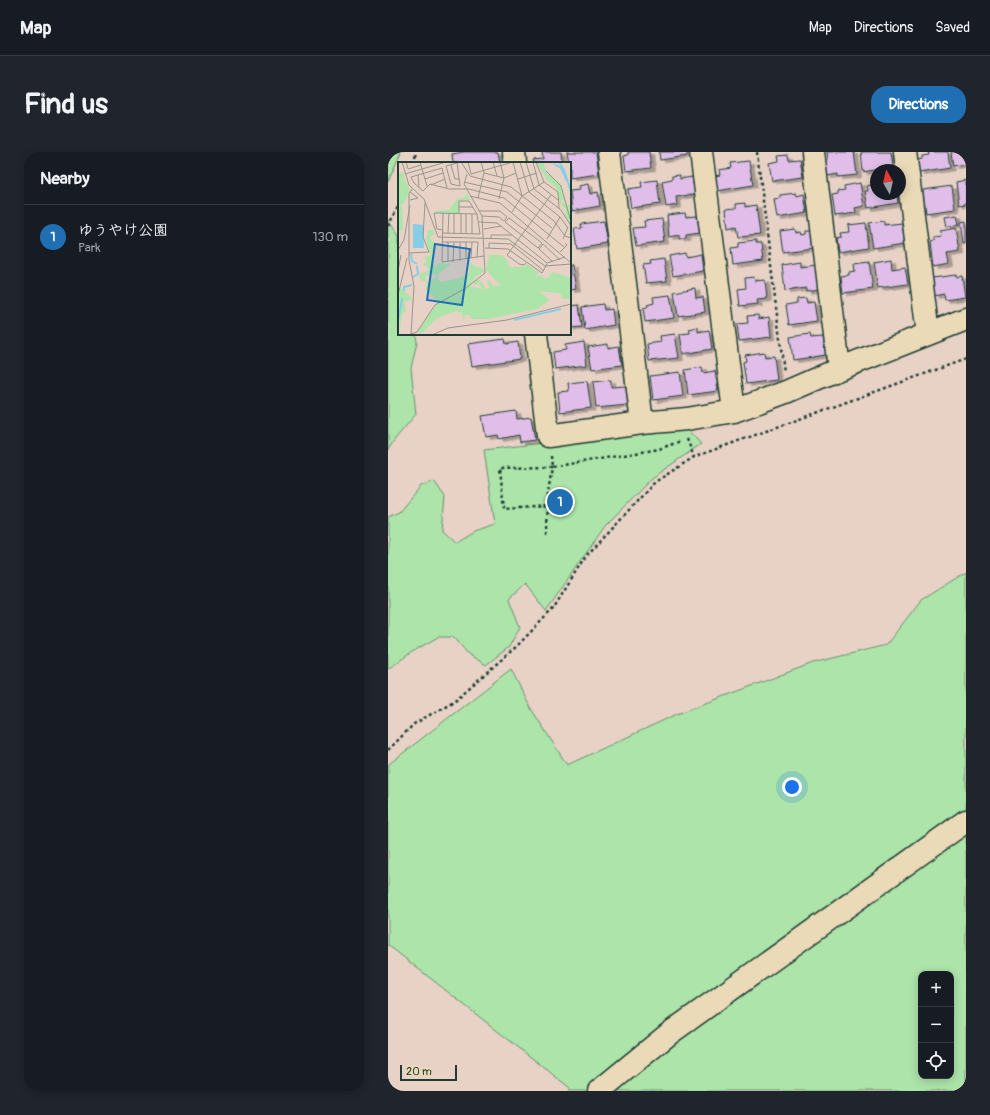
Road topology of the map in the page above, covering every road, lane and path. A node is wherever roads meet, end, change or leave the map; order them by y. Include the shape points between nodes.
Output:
1 (416, 152) edge
2 (514, 152) edge
3 (609, 152) edge
4 (701, 152) edge
5 (756, 152) edge
6 (813, 152) edge
7 (905, 152) edge
8 (414, 162) edge
9 (515, 162) edge
10 (398, 207) edge
11 (388, 226) edge
12 (966, 319) edge
13 (928, 334) junction
14 (536, 335) edge
15 (966, 359) edge
16 (839, 369) junction
17 (786, 392) junction
18 (734, 411) junction
19 (642, 423) junction
20 (687, 439) dead end
21 (694, 457) junction
22 (548, 506) junction
23 (548, 533) dead end
24 (388, 750) edge
25 (966, 821) edge
26 (599, 1091) edge

1 - 8 path
2 - 9 street
3 - 19 street
4 - 18 street
5 - 17 path
6 - 16 street
7 - 13 street
10 - 11 path
12 - 13 street
13 - 16 street
14 - 19 street via 548,436
15 - 21 path
16 - 17 street
17 - 18 street
18 - 19 street
20 - 21 path
21 - 24 path via 654,482 586,556 553,609 516,646 454,701 414,724
22 - 22 path via 504,509 500,468 552,467
22 - 23 path
25 - 26 street via 670,1033

